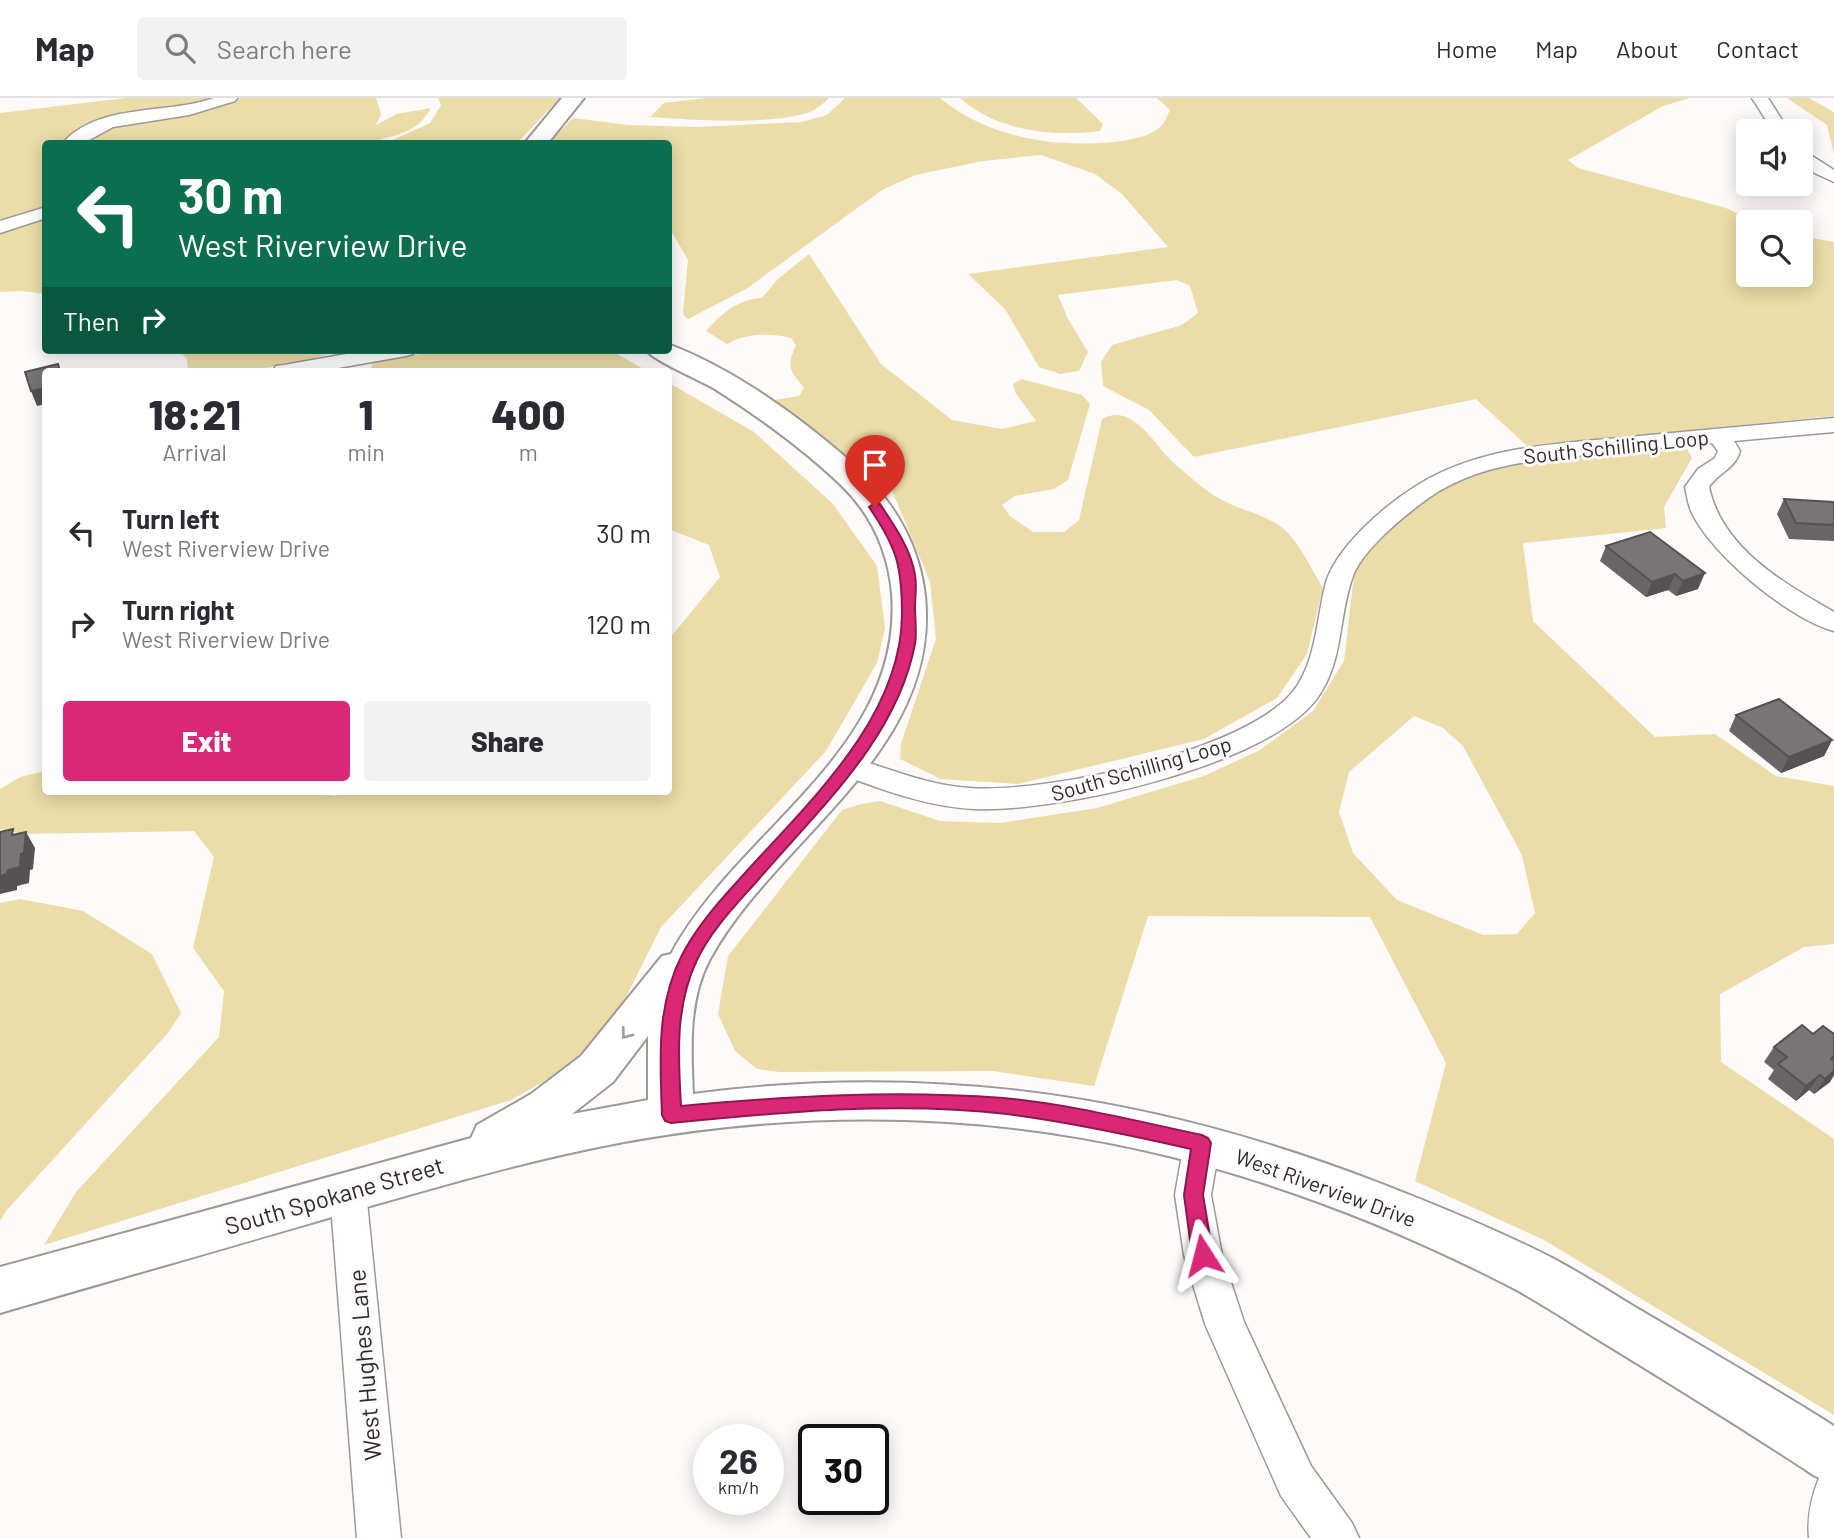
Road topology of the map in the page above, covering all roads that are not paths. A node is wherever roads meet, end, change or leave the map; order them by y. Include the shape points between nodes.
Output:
1 (229, 98) edge
2 (573, 98) edge
3 (1759, 98) edge
4 (1773, 119) edge
5 (75, 140) edge
6 (538, 140) edge
7 (1813, 165) edge
8 (1834, 177) edge
9 (42, 213) edge
10 (0, 227) edge
11 (383, 354) edge
12 (667, 354) edge
13 (301, 368) edge
14 (1834, 425) edge
15 (1719, 436) junction
16 (1834, 623) edge
17 (847, 766) junction
18 (712, 922) junction
19 (671, 1115) junction
20 (1202, 1143) junction
21 (458, 1160) junction
22 (348, 1192) junction
23 (0, 1290) edge
24 (1834, 1457) edge
25 (1834, 1493) edge
26 (379, 1538) edge
27 (1337, 1538) edge
28 (1831, 1538) edge

1 - 5 street via 197,110 113,120
2 - 6 street
3 - 4 street
7 - 8 street
9 - 10 street
11 - 13 street
12 - 17 street via 727,386 807,442 864,491 893,532 909,575 908,643 895,687 874,731
14 - 15 street, South Schilling Loop
15 - 16 street via 1729,451 1726,461 1706,474 1697,487 1703,512 1725,543 1758,574
15 - 17 street, South Schilling Loop via 1525,454 1487,461 1424,489 1398,508 1347,560 1327,649 1298,703 1260,730 1219,749 1075,791 1024,799 972,799 920,791
17 - 18 street
18 - 19 street via 678,984 669,1048
18 -> 21 street via 597,1069 547,1107
19 - 20 street, West Riverview Drive via 798,1103 1006,1106
19 - 21 street, South Spokane Street
20 - 24 street, West Riverview Drive via 1418,1218 1531,1272
20 - 27 street via 1194,1195 1203,1255 1225,1324 1296,1481
21 - 22 street, South Spokane Street
22 - 23 street, South Spokane Street
22 - 26 street, West Hughes Lane
25 - 28 street

